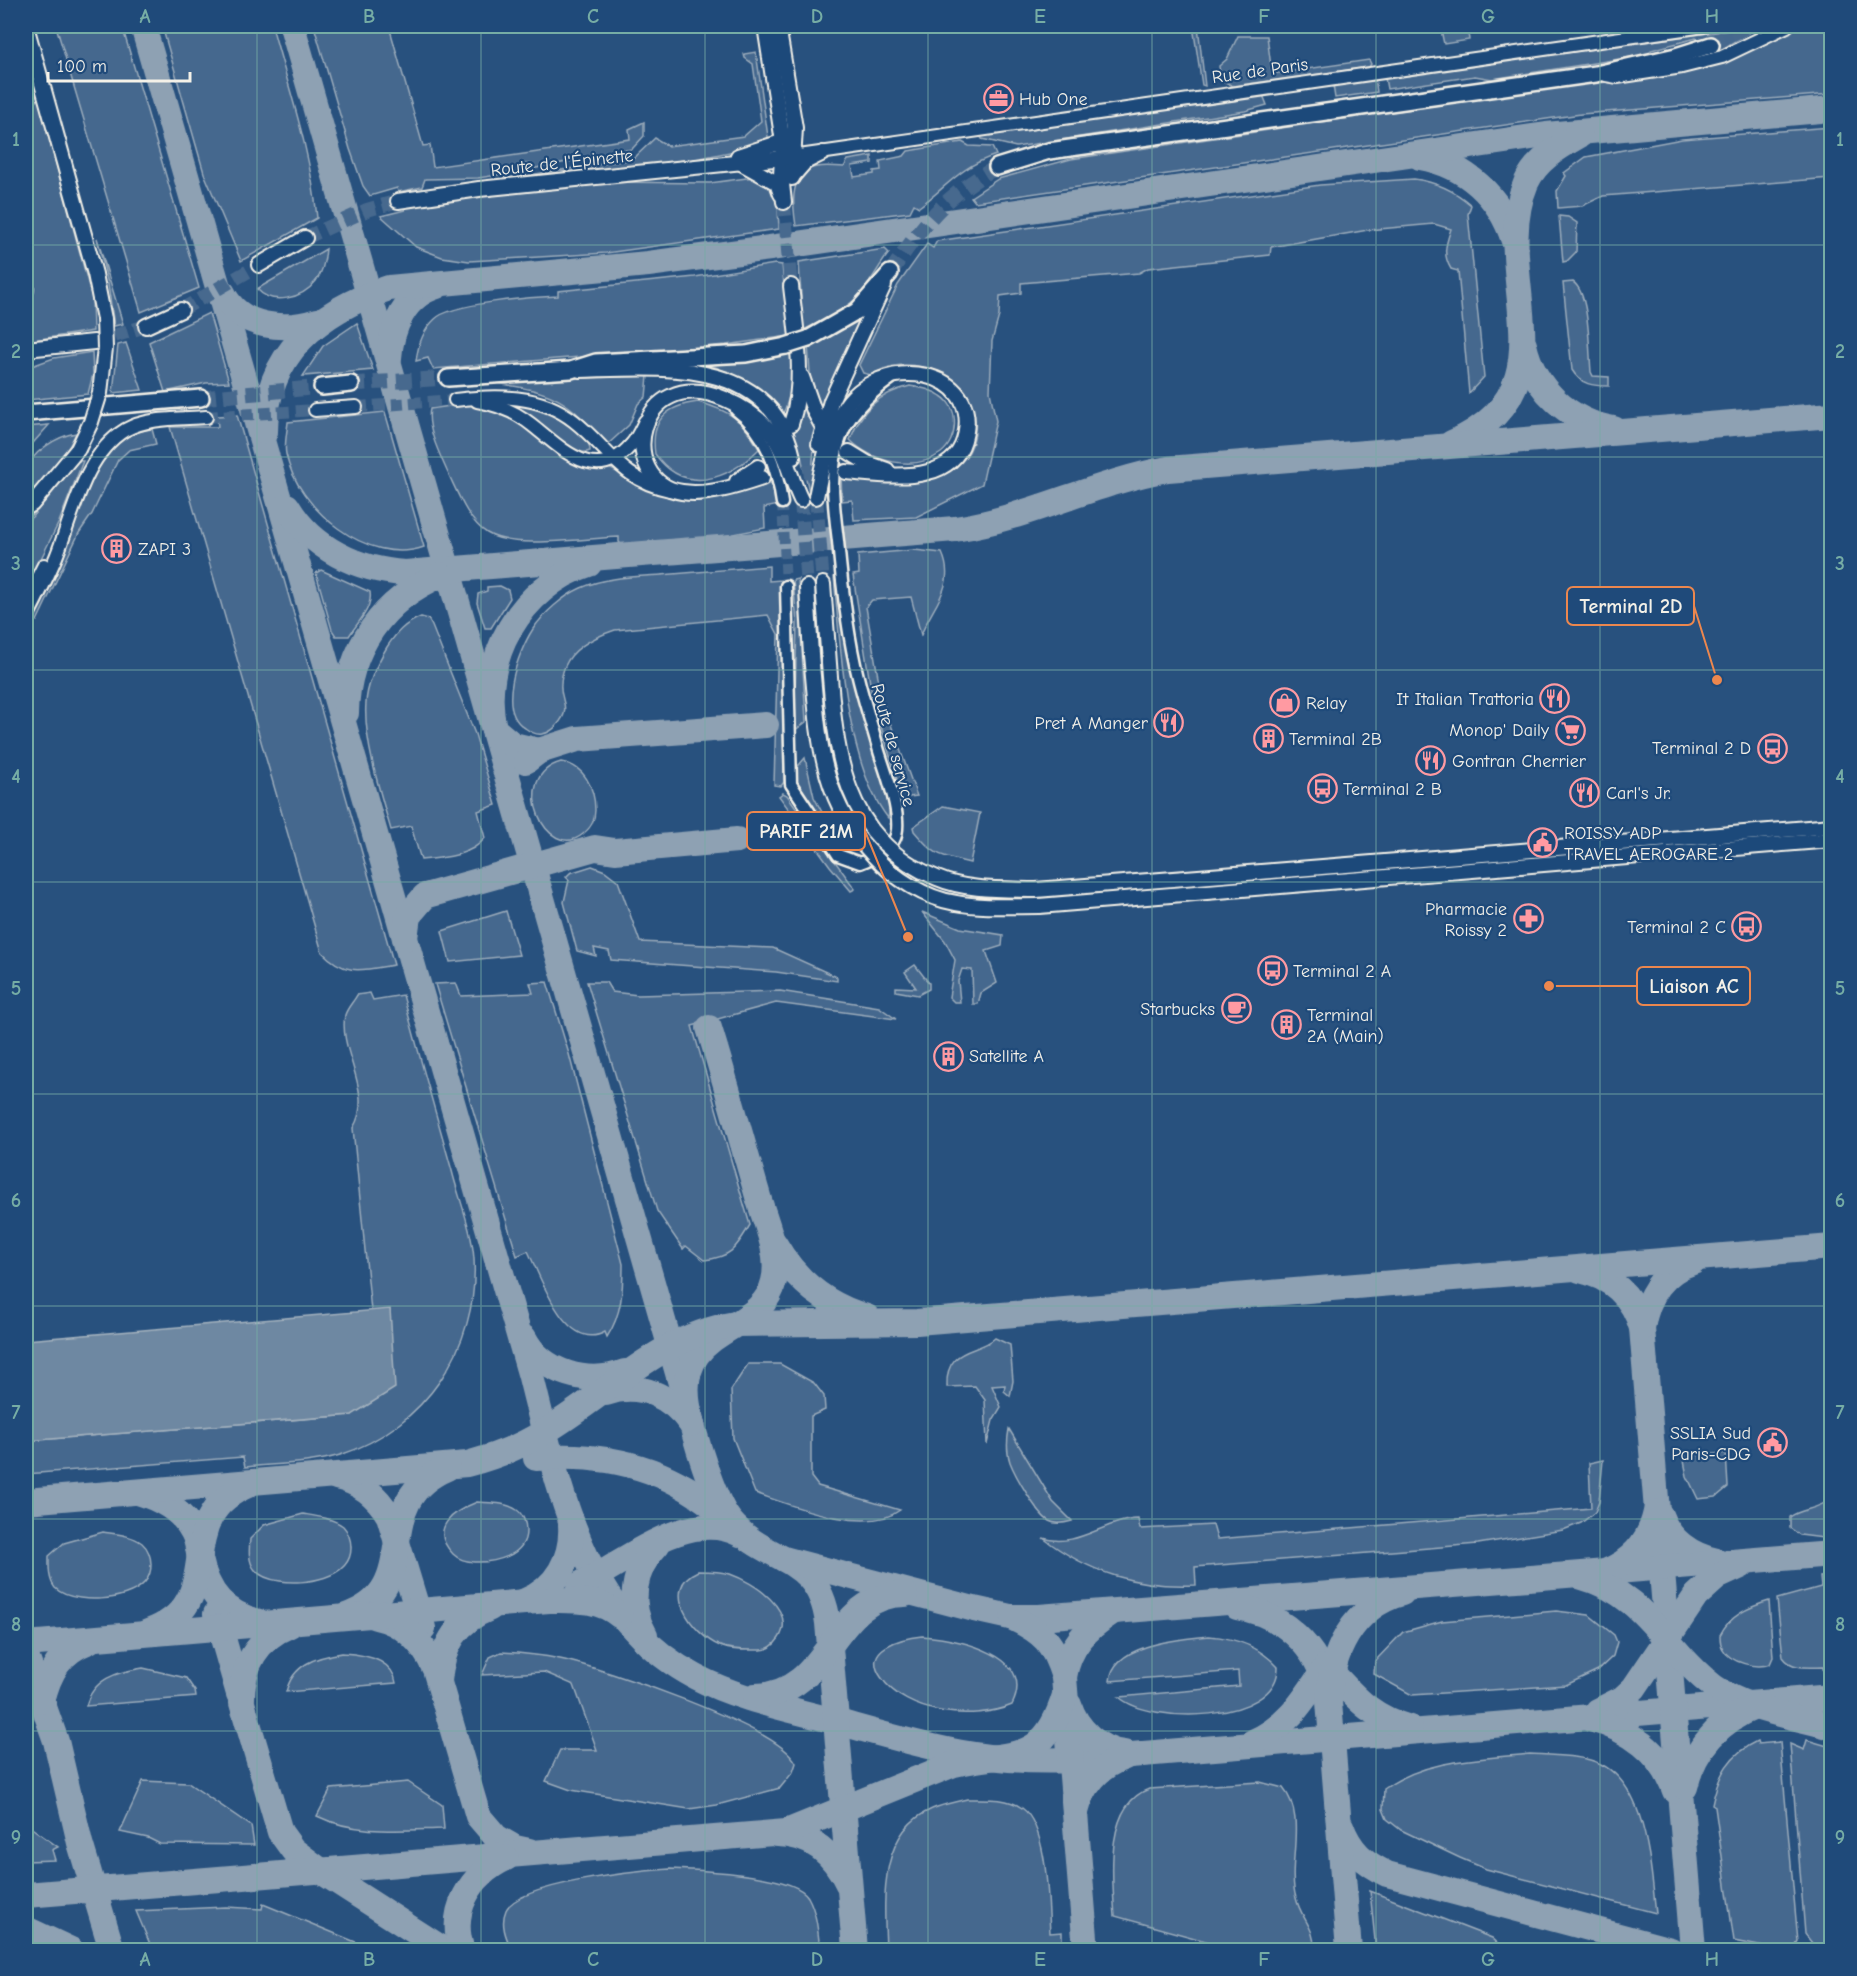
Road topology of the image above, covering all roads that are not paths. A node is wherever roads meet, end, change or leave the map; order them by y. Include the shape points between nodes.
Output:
1 (26, 26) edge
2 (765, 26) edge
3 (778, 26) edge
4 (1704, 26) edge
5 (1787, 26) edge
6 (1711, 45) tunnel mouth
7 (1596, 74) junction
8 (790, 140) junction
9 (822, 153) junction
10 (789, 157) junction
11 (735, 164) junction
12 (997, 167) tunnel mouth
13 (792, 178) junction
14 (398, 201) tunnel mouth
15 (783, 202) junction
16 (305, 238) tunnel mouth
17 (259, 265) tunnel mouth
18 (890, 273) joint
19 (26, 281) edge
20 (791, 286) tunnel mouth
21 (26, 290) edge
22 (181, 310) tunnel mouth
23 (146, 326) tunnel mouth
24 (99, 345) junction
25 (26, 349) edge
26 (792, 350) junction
27 (571, 370) junction
28 (899, 373) junction
29 (448, 378) tunnel mouth
30 (351, 384) tunnel mouth
31 (322, 387) tunnel mouth
32 (714, 394) junction
33 (201, 398) tunnel mouth
34 (356, 407) tunnel mouth
35 (315, 410) tunnel mouth
36 (26, 413) edge
37 (206, 417) tunnel mouth
38 (646, 420) junction
39 (790, 424) dead end
40 (821, 424) dead end
41 (849, 452) dead end
42 (611, 459) junction
43 (846, 472) tunnel mouth
44 (760, 473) tunnel mouth
45 (907, 473) junction
46 (680, 492) junction
47 (782, 503) tunnel mouth
48 (26, 508) edge
49 (70, 517) junction
50 (824, 584) tunnel mouth
51 (786, 586) tunnel mouth
52 (807, 587) tunnel mouth
53 (26, 600) edge
54 (26, 619) edge
55 (1832, 826) edge
56 (1832, 840) edge

1 - 24 main road, bridge via 95,274 104,319
2 - 8 main road
3 - 8 main road
4 - 9 street, Rue de Paris
5 - 7 street via 1722,57 1682,68 1617,76
6 - 7 main road
7 - 12 main road via 1049,151
8 - 10 main road
8 - 11 main road, Route de l'Épinette via 738,156
9 - 10 street, Rue de Paris
9 - 13 main road, Rue de Paris via 806,162
10 - 11 main road, Route de l'Épinette
10 - 13 main road, Rue de Paris
10 - 15 main road via 781,175
11 - 14 main road, Route de l'Épinette via 479,189
11 - 15 main road via 777,183
13 - 15 main road, Rue de Paris
16 - 17 main road
18 - 26 main road, bridge via 857,311
18 - 28 main road via 831,401 818,448 816,497 827,447 843,409 878,378
19 - 21 main road
20 - 26 main road
22 - 23 main road
24 - 25 main road
24 - 48 main road, bridge via 100,393 92,422 78,449
26 - 27 main road via 596,362
26 - 39 main road via 797,400
26 - 40 main road
27 - 29 main road
27 - 32 main road via 690,369 724,378 749,392 782,429 791,450 801,500 784,453 771,433 741,406
28 - 45 main road via 924,374 943,382 959,398 966,414 967,429 953,460 926,473
28 - 51 street, Route de service via 871,393 854,413 841,436 834,465 833,497 842,581 857,675 894,800 896,826 894,840 873,858 860,863 838,855 791,784
30 - 31 main road
32 - 38 main road via 677,394 659,403
32 - 47 street via 753,425 763,439 778,477
33 - 36 main road
34 - 35 street
37 - 49 street via 144,422 107,443
38 - 42 street via 632,445
38 - 46 main road via 642,452 648,466 667,487
41 - 45 main road via 867,463
42 - 42 street via 573,421 552,409 513,397 455,400 480,402 513,413 575,458 596,462
42 - 46 street via 658,488
43 - 45 main road
44 - 46 main road via 720,489
49 - 53 street
49 - 54 street via 57,555
50 - 55 main road, bridge via 834,726 852,800 872,831 902,859 938,879 984,889 1036,890
52 - 56 main road, bridge via 818,731 837,807 857,838 887,870 907,884 954,903 1039,906

